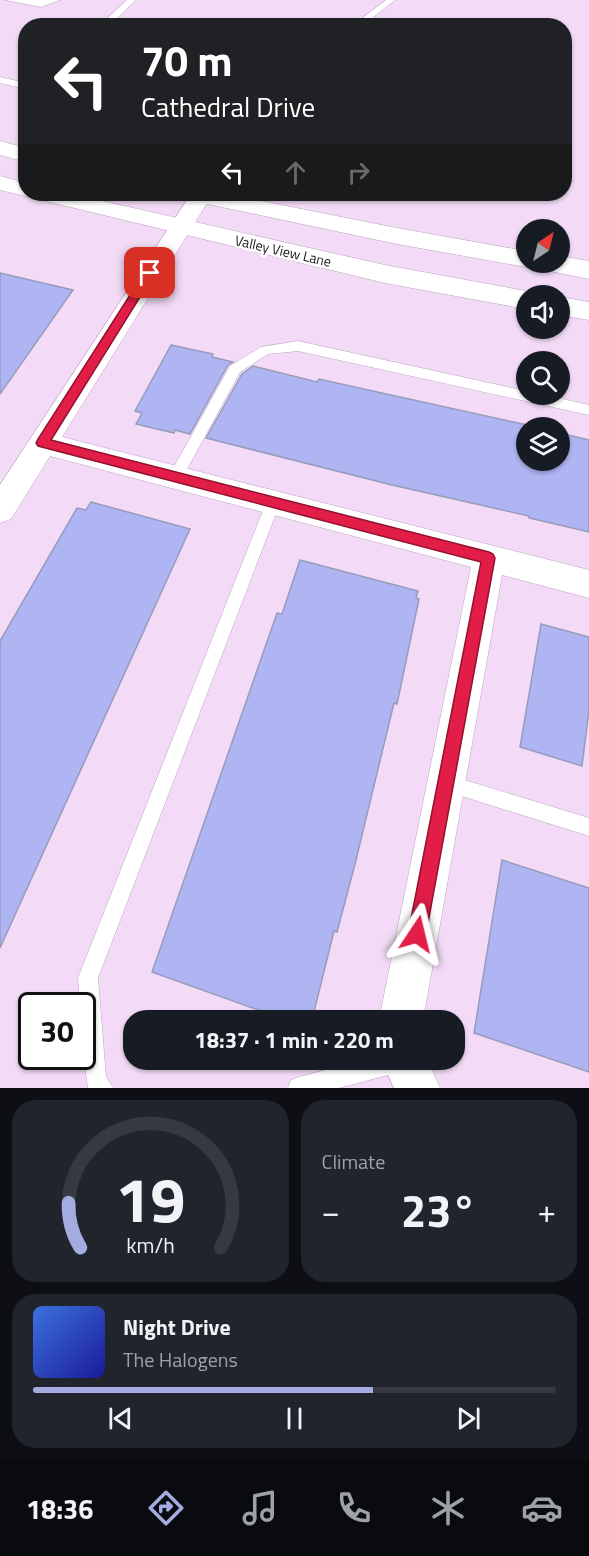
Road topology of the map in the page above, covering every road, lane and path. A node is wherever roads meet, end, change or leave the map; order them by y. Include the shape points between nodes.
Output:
1 (9, 0) edge
2 (56, 0) edge
3 (132, 0) edge
4 (391, 0) edge
5 (112, 18) edge
6 (367, 18) edge
7 (0, 80) edge
8 (18, 84) edge
9 (0, 148) edge
10 (18, 153) edge
11 (0, 183) edge
12 (18, 188) edge
13 (70, 201) edge
14 (193, 201) edge
15 (232, 201) edge
16 (179, 227) junction
17 (516, 257) edge
18 (570, 267) edge
19 (589, 270) edge
20 (516, 298) edge
21 (570, 308) edge
22 (589, 311) edge
23 (589, 410) edge
24 (43, 443) junction
25 (175, 478) junction
26 (273, 503) junction
27 (0, 510) edge
28 (489, 558) junction
29 (589, 584) edge
30 (445, 783) junction
31 (589, 827) edge
32 (415, 1010) edge
33 (377, 1070) edge
34 (102, 1088) edge
35 (299, 1088) edge

1 - 2 lane via 41,4
3 - 5 lane
4 - 6 lane
7 - 8 lane
9 - 10 main road
11 - 12 main road
13 - 16 main road, Valley View Lane
14 - 16 street
15 - 17 main road
16 - 20 main road, Valley View Lane via 385,274
16 - 24 street
18 - 19 main road
21 - 22 main road
23 - 25 lane via 298,346 265,350 235,369
24 - 25 street
24 - 27 street
25 - 26 street
26 - 28 street
26 - 34 lane via 88,978 96,1082
28 - 29 street
28 - 30 street
30 - 31 lane
30 - 32 street
33 - 35 lane

